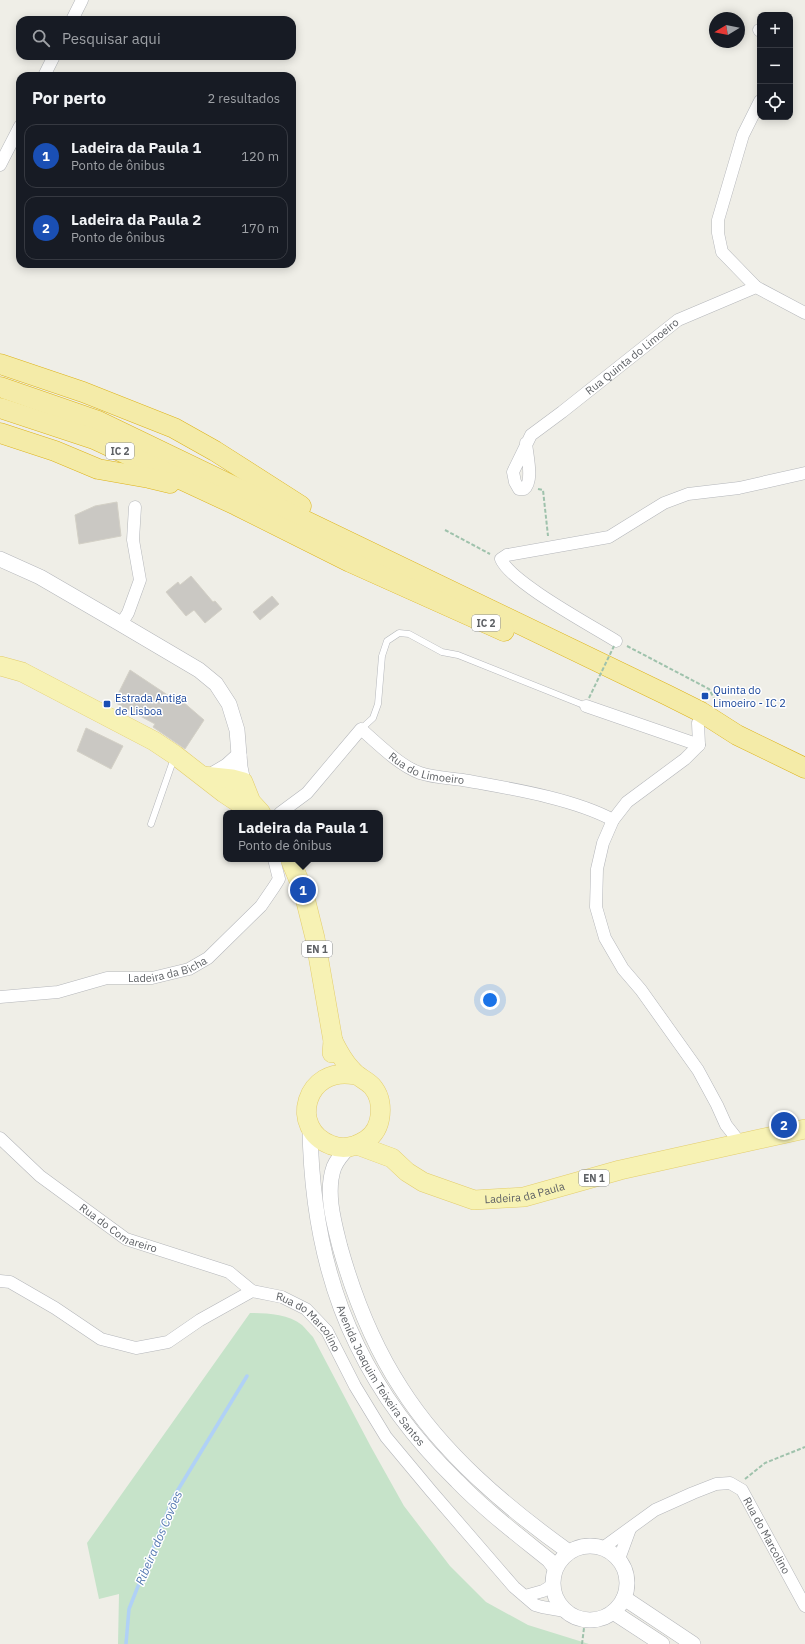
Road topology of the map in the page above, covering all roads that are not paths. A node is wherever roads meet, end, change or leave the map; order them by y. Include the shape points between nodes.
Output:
1 (82, 0) edge
2 (74, 16) edge
3 (52, 60) edge
4 (46, 72) edge
5 (757, 106) edge
6 (16, 134) edge
7 (0, 165) edge
8 (756, 287) junction
9 (805, 313) edge
10 (0, 364) edge
11 (1, 388) edge
12 (0, 408) edge
13 (0, 433) edge
14 (805, 473) edge
15 (528, 486) dead end
16 (236, 505) junction
17 (135, 507) dead end
18 (339, 536) junction
19 (0, 559) edge
20 (122, 624) junction
21 (615, 643) road end
22 (0, 666) edge
23 (587, 702) joint
24 (698, 724) junction
25 (361, 729) junction
26 (738, 735) junction
27 (699, 745) junction
28 (175, 755) junction
29 (239, 755) junction
30 (805, 768) edge
31 (206, 776) junction
32 (243, 782) junction
33 (224, 793) junction
34 (250, 810) edge
35 (258, 810) edge
36 (284, 810) edge
37 (613, 820) junction
38 (151, 824) dead end
39 (275, 862) edge
40 (291, 862) edge
41 (0, 997) edge
42 (333, 1041) junction
43 (355, 1075) junction
44 (323, 1079) junction
45 (380, 1119) junction
46 (310, 1127) junction
47 (805, 1129) edge
48 (0, 1138) edge
49 (741, 1144) junction
50 (352, 1146) junction
51 (392, 1158) junction
52 (0, 1281) edge
53 (252, 1291) junction
54 (630, 1529) junction
55 (604, 1547) junction
56 (569, 1552) junction
57 (620, 1559) junction
58 (555, 1568) junction
59 (553, 1585) junction
60 (525, 1596) junction
61 (624, 1598) junction
62 (805, 1606) edge
63 (565, 1610) junction
64 (613, 1612) junction
65 (662, 1644) edge
66 (693, 1644) edge

1 - 2 street
3 - 4 street
5 - 8 street via 742,134 718,220 722,252
6 - 7 street
8 - 9 street
8 - 15 street, Rua Quinta do Limoeiro via 678,320 531,435 513,472 519,489
10 - 18 highway via 83,392 174,428 299,504
11 - 18 highway, IC 2 via 98,422
12 - 16 highway, IC 2 via 94,438
13 - 16 highway via 55,451 98,469 156,480
14 - 21 street via 739,488 688,494 664,503 609,537 507,555 501,559 504,566 531,589
16 - 24 highway, IC 2 via 350,562 510,633
17 - 20 street via 134,540 140,580
18 - 26 highway, IC 2 via 674,698
19 - 20 street via 40,577
20 - 29 street via 200,670 216,684 229,704 237,730
22 - 28 main road via 22,672 154,741
23 - 25 lane via 442,652 409,634 399,632 387,641 382,656 378,704 373,718
23 - 27 street
24 - 26 highway, IC 2
24 - 27 street
25 - 36 street via 307,793
25 - 37 street, Rua do Limoeiro via 404,764 421,773 468,780 551,798 600,813
26 - 30 highway, IC 2
27 - 37 street via 685,759 628,802
28 - 31 main road
28 - 38 lane
29 - 31 street via 227,766
29 - 32 street
31 - 32 main road via 232,778
31 - 33 main road
32 - 33 street via 237,788
32 - 35 main road via 251,802
33 - 34 main road
37 - 49 street via 603,843 597,869 596,907 605,938 623,969 698,1070 726,1125
39 - 41 street, Ladeira da Bicha via 279,879 261,906 208,958 189,969 152,978 107,978 58,992
40 - 42 main road, EN 1 via 303,890 315,938
42 - 43 main road, EN 1 via 340,1056
42 - 44 main road, EN 1 via 331,1057
43 - 44 main road via 339,1073
43 - 45 main road via 373,1088 381,1108
44 - 46 main road via 315,1086 308,1101 307,1117
45 - 50 main road via 367,1139
45 - 51 main road, EN 1 via 385,1144
46 - 50 main road via 326,1143 336,1147
46 - 58 street, Avenida Joaquim Teixeira Santos via 311,1172 321,1234 336,1292 357,1345 386,1395 419,1441 457,1482 549,1560
47 - 49 main road, Ladeira da Paula / EN 1
48 - 53 street, Rua do Comareiro via 40,1176 126,1240 229,1272
49 - 51 main road, Ladeira da Paula / EN 1 via 620,1170 524,1197 474,1200 423,1182
50 - 51 main road, EN 1
50 - 56 street, Avenida Joaquim Teixeira Santos via 334,1166 331,1196 336,1232 351,1287 372,1337 400,1388 432,1432 515,1511
52 - 53 street via 10,1282 101,1339 136,1348 168,1342 200,1320
53 - 60 street, Rua do Marcolino via 282,1297 306,1309 322,1326 386,1437 504,1576
54 - 55 street, Rua do Marcolino
54 - 57 street
54 - 62 street, Rua do Marcolino via 656,1510 716,1484 730,1483 742,1490
55 - 56 street via 580,1546
55 - 57 street
56 - 58 street
57 - 61 street via 627,1578
58 - 59 street
59 - 60 street
59 - 63 street via 554,1594
60 - 63 street, Rua do Marcolino via 534,1605
61 - 64 street
61 - 66 street
63 - 64 street via 585,1620 600,1619
64 - 65 street

